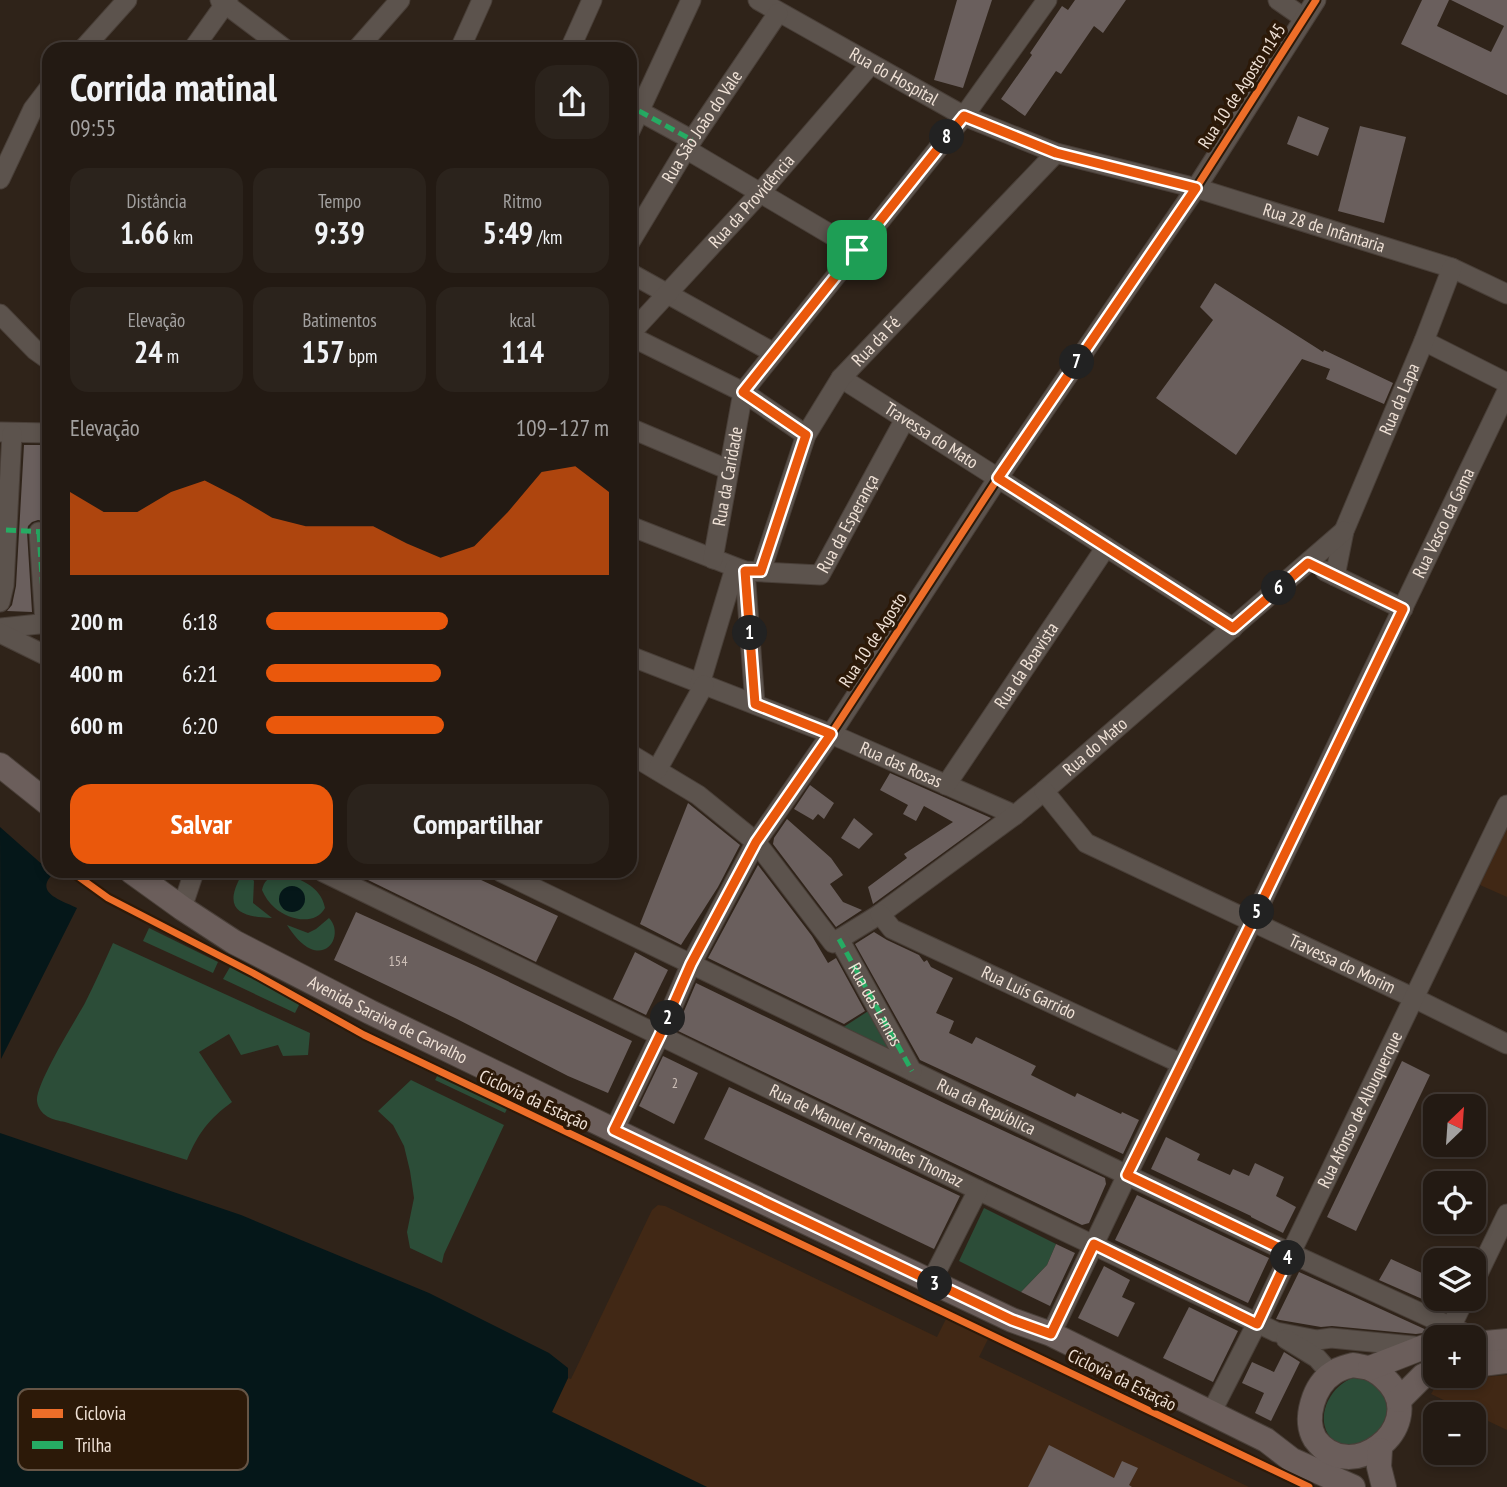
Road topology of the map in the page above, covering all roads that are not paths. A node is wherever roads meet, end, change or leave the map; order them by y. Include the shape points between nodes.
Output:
1 (127, 0) edge
2 (400, 0) edge
3 (482, 0) edge
4 (592, 0) edge
5 (691, 0) edge
6 (758, 0) edge
7 (1047, 0) edge
8 (1278, 0) edge
9 (1316, 0) edge
10 (224, 1) edge
11 (778, 13) junction
12 (1304, 19) junction
13 (89, 42) edge
14 (198, 42) edge
15 (276, 42) edge
16 (363, 42) edge
17 (463, 42) edge
18 (573, 42) edge
19 (871, 64) junction
20 (42, 97) edge
21 (639, 111) junction
22 (637, 115) edge
23 (964, 116) junction
24 (689, 145) junction
25 (1056, 153) junction
26 (0, 179) edge
27 (1196, 188) junction
28 (760, 192) junction
29 (637, 230) edge
30 (857, 250) junction
31 (1452, 268) junction
32 (637, 277) edge
33 (668, 294) junction
34 (1507, 294) edge
35 (0, 314) edge
36 (637, 327) edge
37 (637, 339) edge
38 (1424, 341) junction
39 (775, 353) junction
40 (42, 354) edge
41 (841, 378) junction
42 (1507, 383) edge
43 (1507, 391) edge
44 (743, 392) junction
45 (905, 419) junction
46 (637, 431) edge
47 (6, 432) edge
48 (42, 433) edge
49 (806, 435) junction
50 (729, 470) junction
51 (998, 478) junction
52 (637, 529) edge
53 (6, 530) junction
54 (1345, 531) junction
55 (42, 532) edge
56 (1106, 547) junction
57 (713, 559) junction
58 (1308, 563) junction
59 (747, 570) junction
60 (1335, 576) junction
61 (0, 602) edge
62 (1403, 609) junction
63 (42, 624) edge
64 (0, 628) edge
65 (1233, 628) junction
66 (0, 633) edge
67 (42, 654) edge
68 (637, 659) edge
69 (702, 685) junction
70 (755, 704) junction
71 (831, 734) junction
72 (637, 758) edge
73 (0, 765) edge
74 (657, 770) junction
75 (946, 785) junction
76 (1044, 791) junction
77 (42, 798) edge
78 (1507, 805) edge
79 (1014, 815) junction
80 (756, 842) junction
81 (140, 878) edge
82 (192, 878) edge
83 (335, 878) edge
84 (513, 878) edge
85 (182, 908) junction
86 (880, 914) junction
87 (1252, 922) junction
88 (836, 941) junction
89 (691, 964) junction
90 (1414, 999) junction
91 (660, 1035) junction
92 (1507, 1044) edge
93 (1182, 1064) junction
94 (912, 1071) junction
95 (614, 1130) junction
96 (1127, 1175) junction
97 (978, 1190) junction
98 (1507, 1213) edge
99 (1094, 1244) junction
100 (1290, 1253) junction
101 (1486, 1257) edge
102 (930, 1282) junction
103 (1257, 1324) junction
104 (1449, 1325) edge
105 (1276, 1332) junction
106 (1051, 1334) junction
107 (1317, 1340) junction
108 (1423, 1346) edge
109 (1486, 1347) edge
110 (1423, 1349) edge
111 (1507, 1361) edge
112 (1351, 1369) junction
113 (1423, 1376) edge
114 (1399, 1400) junction
115 (1211, 1413) junction
116 (1309, 1423) junction
117 (1266, 1440) junction
118 (1380, 1450) junction
119 (1337, 1458) junction
120 (1353, 1487) edge
121 (1369, 1487) edge
122 (1384, 1487) edge

1 - 13 street
2 - 16 street
3 - 17 street
4 - 18 street
5 - 21 street
6 - 11 street, Rua do Hospital
7 - 23 street
8 - 12 street
9 - 12 street, Rua 10 de Agosto n145
10 - 14 street
10 - 15 street
11 - 19 street, Rua do Hospital
11 - 24 street, Rua São João do Vale
12 - 27 street, Rua 10 de Agosto n145
19 - 23 street, Rua do Hospital
19 - 28 street, Rua da Providência
20 - 26 street
21 - 22 street
21 - 24 street
23 - 25 street, Rua do Hospital
23 - 30 street
24 - 28 street
24 - 29 street, Rua São João do Vale
25 - 27 street, Rua do Hospital
25 - 41 street, Rua da Fé
27 - 31 street, Rua 28 de Infantaria
27 - 51 street, Rua 10 de Agosto
28 - 30 street
28 - 33 street, Rua da Providência
30 - 39 street
31 - 34 street, Rua 28 de Infantaria
31 - 38 street, Rua da Lapa
32 - 33 street
33 - 36 street, Rua da Providência
33 - 39 street
35 - 40 street
37 - 44 street
38 - 42 street
38 - 54 street, Rua da Lapa
39 - 44 street
41 - 45 street, Travessa do Mato
41 - 49 street, Rua da Fé
43 - 62 street, Rua Vasco da Gama
44 - 49 street
44 - 50 street, Rua da Caridade
45 - 51 street, Travessa do Mato
45 - 59 street, Rua da Esperança via 820,575
46 - 50 street
47 - 48 street
47 - 53 street
49 - 59 street, Rua da Fé
50 - 57 street, Rua da Caridade
51 - 56 street, Travessa do Mato
51 - 71 street, Rua 10 de Agosto
52 - 57 street
53 - 55 street
53 - 61 street
54 - 58 street, Rua do Mato
54 - 60 street, Rua da Lapa
56 - 65 street, Travessa do Mato
56 - 75 street, Rua da Boavista
57 - 59 street
58 - 60 street
58 - 65 street, Rua do Mato
59 - 69 street, Rua da Fé
59 - 70 street
60 - 62 street
62 - 87 street, Rua Vasco da Gama
63 - 64 street
65 - 76 street, Rua do Mato
66 - 67 street
68 - 69 street, Rua das Rosas
69 - 70 street, Rua das Rosas
69 - 74 street, Rua da Fé
70 - 71 street, Rua das Rosas
71 - 75 street, Rua das Rosas
71 - 80 street, Rua 10 de Agosto
72 - 74 street, Rua das Lamas
73 - 77 main road
74 - 80 street, Rua das Lamas via 698,794
75 - 79 street, Rua das Rosas
76 - 79 street, Rua do Mato
76 - 87 street, Travessa do Morim via 1086,843
78 - 90 street, Rua Afonso de Albuquerque
79 - 86 street, Rua do Mato
80 - 88 street, Rua das Lamas
80 - 89 street, Rua 10 de Agosto
81 - 85 main road, Avenida Saraiva de Carvalho
82 - 85 street
83 - 91 street, Rua de Manuel Fernandes Thomaz
84 - 89 street, Rua da República
85 - 95 main road, Avenida Saraiva de Carvalho via 247,948 370,1012
86 - 88 street, Rua do Mato
86 - 93 street, Rua Luís Garrido via 892,929
87 - 90 street, Travessa do Morim
87 - 93 street, Rua Vasco da Gama
88 - 94 street, Rua das Lamas
89 - 91 street, Rua 10 de Agosto
89 - 94 street, Rua da República
90 - 92 street, Travessa do Morim
90 - 100 street, Rua Afonso de Albuquerque
91 - 95 street, Rua 10 de Agosto
91 - 97 street, Rua de Manuel Fernandes Thomaz
93 - 96 street, Rua Vasco da Gama
94 - 96 street, Rua da República
95 - 102 main road, Avenida Saraiva de Carvalho
96 - 99 street, Rua Vasco da Gama
96 - 100 street, Rua da República
97 - 99 street, Rua de Manuel Fernandes Thomaz
97 - 102 street
98 - 101 street
99 - 103 street, Rua de Manuel Fernandes Thomaz
99 - 106 street, Rua Vasco da Gama
100 - 103 street, Rua Afonso de Albuquerque
100 - 104 street, Rua da República
102 - 106 main road, Avenida Saraiva de Carvalho
103 - 105 street, Rua de Manuel Fernandes Thomaz
103 - 115 street, Rua Afonso de Albuquerque
105 - 107 street, Rua de Manuel Fernandes Thomaz
105 - 112 street via 1317,1358
106 - 115 main road, Avenida Saraiva de Carvalho
107 - 108 street, Rua de Manuel Fernandes Thomaz
107 - 112 street via 1336,1350
109 - 111 main road
110 - 112 main road
112 - 114 main road via 1380,1374
112 - 116 main road via 1325,1381 1314,1400
113 - 114 main road
114 - 118 main road via 1395,1427
115 - 117 main road, Avenida Saraiva de Carvalho
116 - 117 main road via 1290,1440
116 - 119 main road via 1320,1447
117 - 119 main road via 1292,1452
117 - 120 main road, Avenida Saraiva de Carvalho via 1292,1460
118 - 119 main road via 1359,1461
118 - 122 main road
119 - 121 main road

